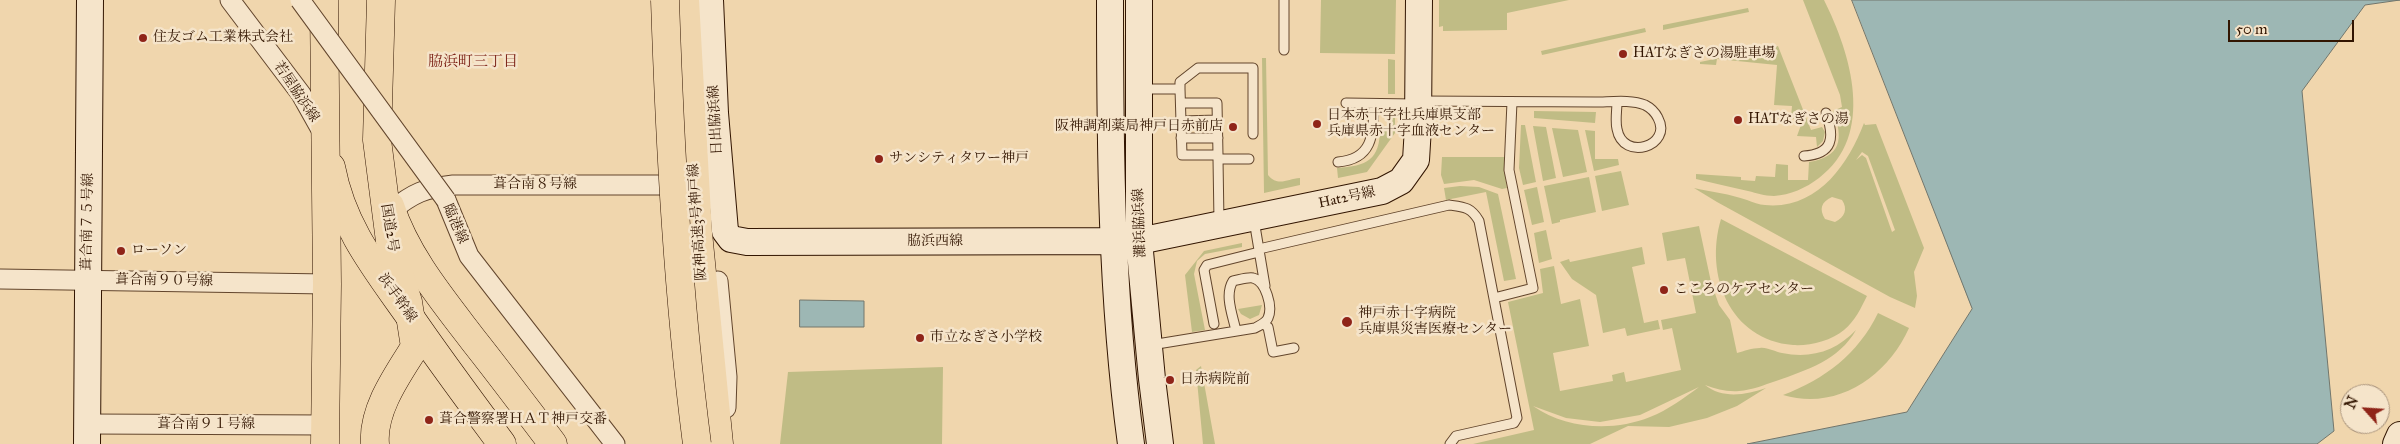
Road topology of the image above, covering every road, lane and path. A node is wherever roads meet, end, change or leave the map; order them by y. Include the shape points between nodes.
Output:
1 (90, 0) edge
2 (230, 0) edge
3 (300, 0) edge
4 (324, 0) edge
5 (381, 0) edge
6 (664, 0) edge
7 (675, 0) edge
8 (685, 0) edge
9 (710, 0) edge
10 (1110, 0) edge
11 (1139, 0) edge
12 (1284, 0) edge
13 (1419, 0) edge
14 (1284, 50) dead end
15 (1139, 89) junction
16 (1180, 89) junction
17 (1530, 92) dead end
18 (1418, 102) junction
19 (1512, 102) junction
20 (1530, 102) junction
21 (1618, 102) junction
22 (1181, 103) junction
23 (1346, 103) dead end
24 (1374, 104) junction
25 (1826, 113) dead end
26 (1218, 120) junction
27 (1181, 121) junction
28 (1253, 134) dead end
29 (325, 136) junction
30 (1181, 138) junction
31 (1218, 138) junction
32 (376, 140) junction
33 (1804, 156) dead end
34 (1218, 157) junction
35 (1249, 159) dead end
36 (1338, 162) dead end
37 (686, 186) junction
38 (392, 211) junction
39 (1254, 217) junction
40 (1218, 224) junction
41 (731, 239) joint
42 (1139, 241) junction
43 (1112, 242) junction
44 (1260, 253) junction
45 (1252, 278) junction
46 (0, 279) edge
47 (87, 280) junction
48 (718, 282) dead end
49 (327, 284) junction
50 (1265, 286) junction
51 (1494, 298) junction
52 (412, 321) junction
53 (1214, 324) dead end
54 (1263, 324) junction
55 (1236, 332) junction
56 (1149, 346) junction
57 (1294, 348) dead end
58 (444, 367) junction
59 (398, 374) junction
60 (87, 434) edge
61 (325, 435) edge
62 (2400, 435) edge
63 (375, 444) edge
64 (502, 444) edge
65 (553, 444) edge
66 (615, 444) edge
67 (687, 444) edge
68 (697, 444) edge
69 (719, 444) edge
70 (728, 444) edge
71 (1131, 444) edge
72 (1160, 444) edge
73 (1450, 444) edge
74 (2396, 444) edge

1 - 47 street, 葺合南７５号線
2 - 29 street, 若屋脇浜線 via 301,94
3 - 66 street, 臨港線, bridge via 446,200 469,256
4 - 29 main road
5 - 32 main road, 国道2号
6 - 37 street via 671,170
6 - 68 main road, 阪神高速3号神戸線, bridge via 681,290
7 - 37 street
8 - 69 main road, 阪神高速3号神戸線 via 698,233
9 - 41 street, 日出脇浜線 via 721,188 725,230
10 - 43 street, 灘浜脇浜線
11 - 15 street, 灘浜脇浜線
12 - 14 lane
13 - 18 street, Hat2号線
15 - 16 lane
15 - 42 street, 灘浜脇浜線
16 - 22 lane
16 - 28 lane via 1180,82 1198,68 1253,68
17 - 20 lane
18 - 19 lane
18 - 24 lane
18 - 39 street, Hat2号線 via 1416,160 1401,181 1382,191
19 - 20 lane
19 - 51 lane via 1510,170 1533,288
20 - 21 lane
21 - 21 lane via 1646,105 1655,112 1661,132 1657,140 1639,149 1627,146 1616,128
22 - 26 lane via 1217,103
22 - 27 lane
23 - 24 lane
24 - 36 lane via 1374,126 1368,146 1356,158
25 - 33 lane via 1831,136 1829,146 1824,152
26 - 27 lane
26 - 31 lane
27 - 30 lane
29 - 49 main road
29 - 52 main road, 浜手幹線 via 342,210 357,241
30 - 31 lane
30 - 34 lane via 1182,155
31 - 34 lane
32 - 38 main road
32 - 52 main road, 国道2号 via 391,249
34 - 35 lane
34 - 40 lane
37 - 38 street, 葺合南８号線 via 453,185 411,195
37 - 67 street
38 - 65 main road via 400,234 419,266
39 - 40 street, Hat2号線
39 - 44 lane
40 - 42 street, Hat2号線
41 - 43 street, 脇浜西線 via 747,242
42 - 43 street, 脇浜西線
42 - 56 street, 灘浜脇浜線
43 - 71 street, 灘浜脇浜線 via 1116,318
44 - 45 lane via 1259,267
44 - 50 lane
44 - 51 lane via 1449,205 1466,207 1473,210 1479,221
44 - 53 lane via 1207,265 1204,270
45 - 50 lane
45 - 55 lane via 1233,281 1230,287
46 - 47 street, 葺合南９０号線
47 - 49 street, 葺合南９０号線
47 - 60 street, 葺合南７５号線
48 - 70 street via 727,377
49 - 61 main road
50 - 54 lane via 1270,311
51 - 73 lane via 1517,418 1514,423 1456,436
52 - 58 main road, 浜手幹線
52 - 59 main road, 国道2号 via 415,347
54 - 55 lane
54 - 57 lane via 1268,327 1273,352
55 - 56 lane
56 - 72 street, 灘浜脇浜線
58 - 59 street via 429,359 413,362
58 - 64 main road, 浜手幹線
59 - 63 main road, 国道2号 via 382,408
60 - 61 street, 葺合南９１号線
62 - 74 street

